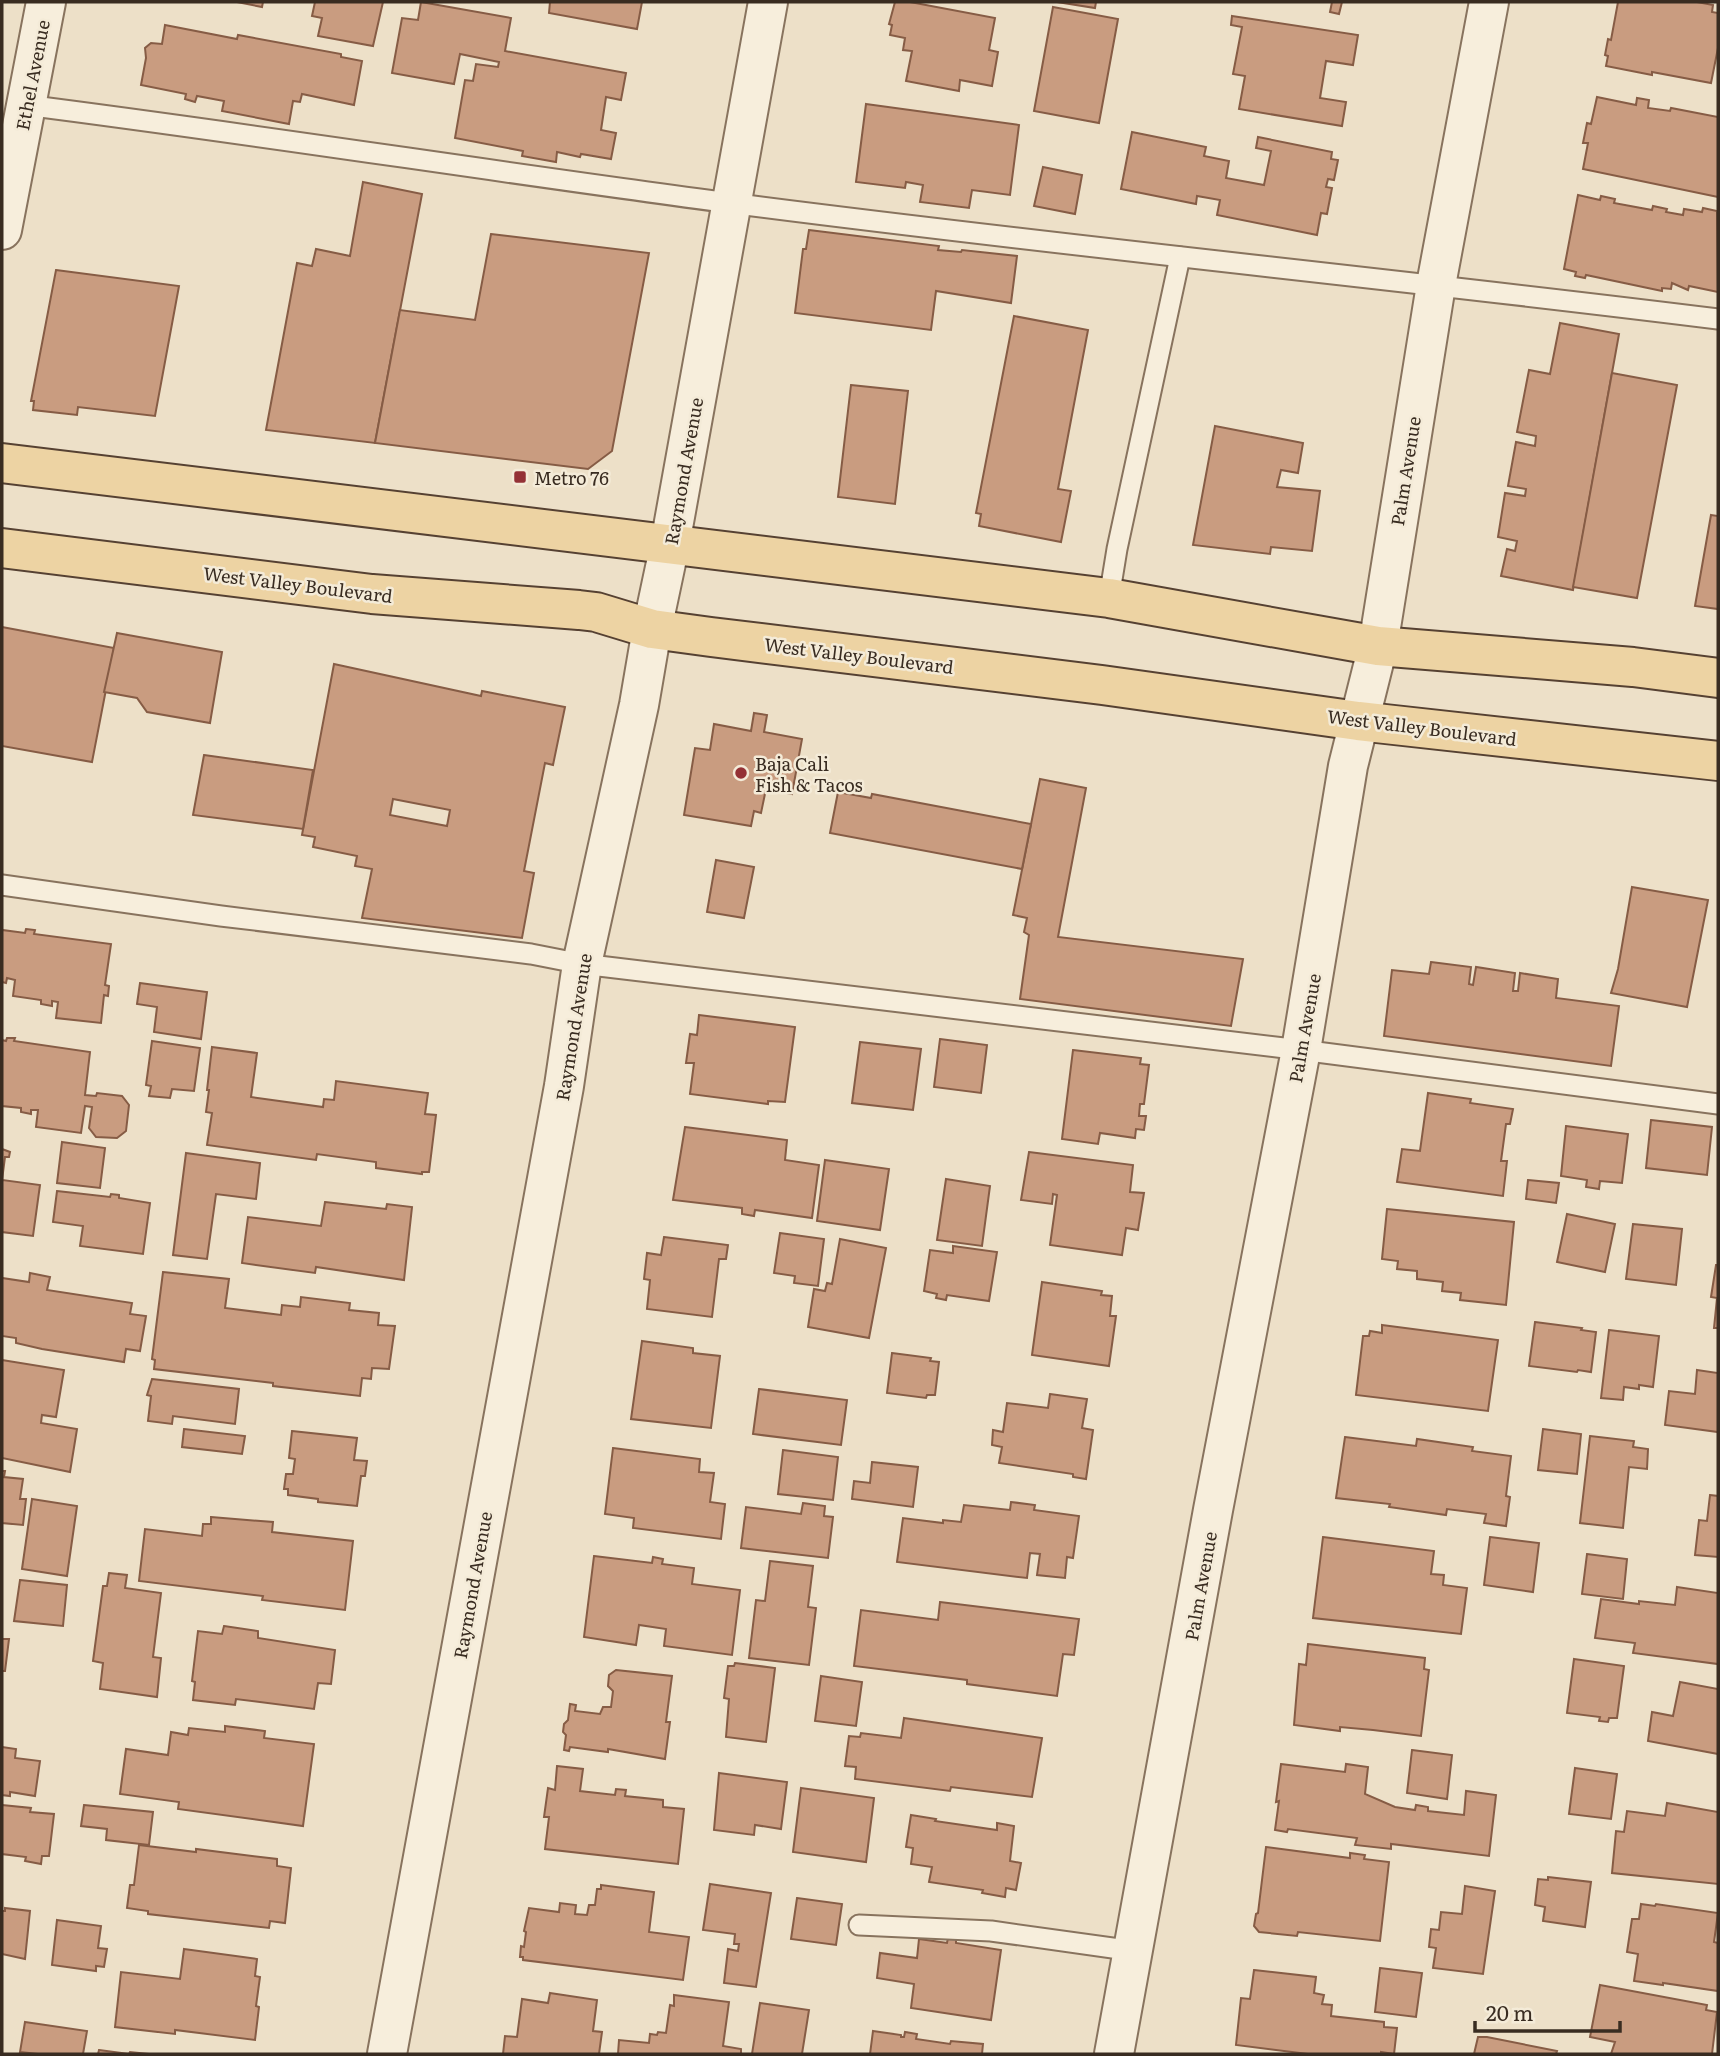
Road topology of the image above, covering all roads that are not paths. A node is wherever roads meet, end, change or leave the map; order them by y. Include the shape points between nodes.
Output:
1 (46, 2) edge
2 (768, 2) edge
3 (1489, 2) edge
4 (26, 105) junction
5 (731, 203) junction
6 (2, 230) edge
7 (1180, 257) junction
8 (1436, 285) junction
9 (1718, 319) edge
10 (2, 463) edge
11 (670, 544) junction
12 (2, 548) edge
13 (1109, 598) junction
14 (652, 629) junction
15 (1378, 646) junction
16 (1718, 678) edge
17 (1359, 720) junction
18 (1718, 761) edge
19 (2, 885) edge
20 (582, 964) junction
21 (1301, 1050) junction
22 (1718, 1104) edge
23 (859, 1925) dead end
24 (1133, 1951) junction
25 (387, 2054) edge
26 (1114, 2054) edge

1 - 4 street, Ethel Avenue
2 - 5 street, Raymond Avenue
3 - 8 street, Palm Avenue
4 - 5 lane
4 - 6 street, Ethel Avenue
5 - 7 lane
5 - 11 street, Raymond Avenue
7 - 8 lane
7 - 13 lane
8 - 9 lane
8 - 15 street, Palm Avenue
10 - 11 main road
11 - 13 main road
11 - 14 street, Raymond Avenue
12 - 14 main road, West Valley Boulevard via 372,594 596,612
13 - 15 main road
14 - 17 main road, West Valley Boulevard
14 - 20 street, Raymond Avenue
15 - 16 main road
15 - 17 street, Palm Avenue
17 - 18 main road, West Valley Boulevard
17 - 21 street, Palm Avenue
19 - 20 lane
20 - 21 lane
20 - 25 street, Raymond Avenue via 564,1086
21 - 22 lane
21 - 24 street, Palm Avenue
23 - 24 lane via 991,1931
24 - 26 street, Palm Avenue

